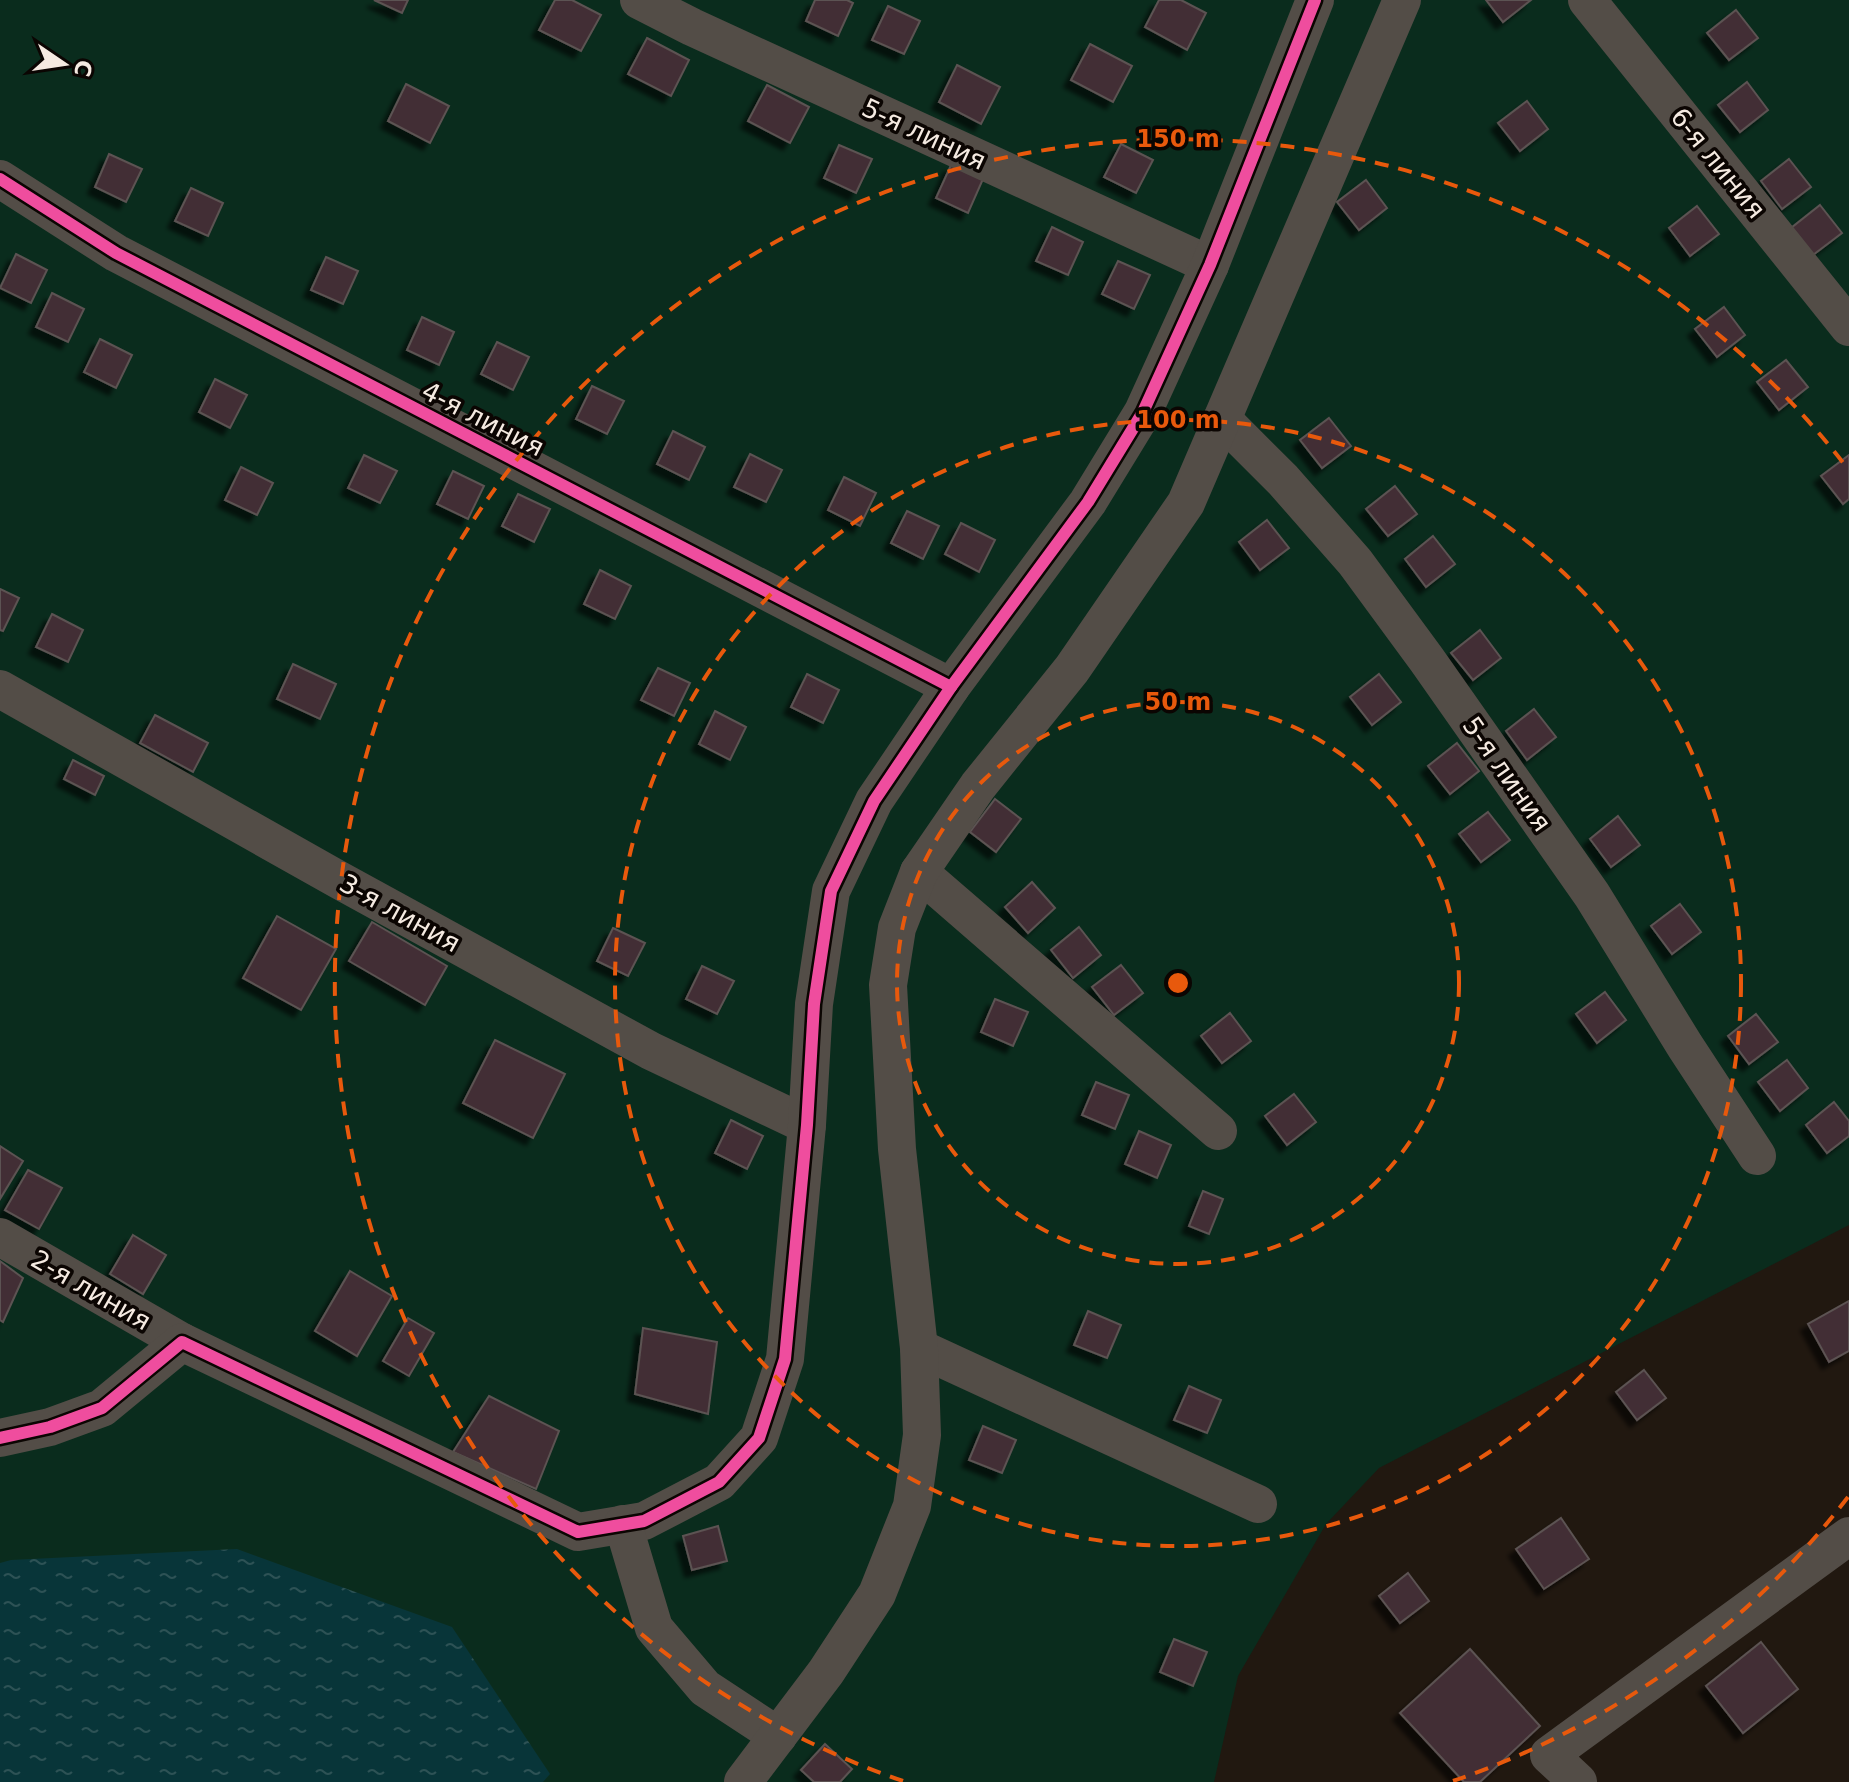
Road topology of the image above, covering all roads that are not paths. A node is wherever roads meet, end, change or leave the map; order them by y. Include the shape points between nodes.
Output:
1 (639, 0) edge
2 (1315, 0) edge
3 (1402, 0) edge
4 (1587, 0) edge
5 (0, 179) edge
6 (1210, 265) junction
7 (1849, 327) edge
8 (1222, 419) junction
9 (951, 687) junction
10 (0, 689) edge
11 (919, 872) junction
12 (807, 1125) junction
13 (1218, 1131) dead end
14 (1757, 1156) dead end
15 (0, 1237) edge
16 (182, 1342) junction
17 (919, 1348) junction
18 (0, 1438) edge
19 (1258, 1504) dead end
20 (623, 1524) junction
21 (1849, 1536) edge
22 (778, 1736) junction
23 (743, 1782) edge
24 (1578, 1782) edge

1 - 6 street, 5-я линия
2 - 6 street, 2-я линия
3 - 8 street
4 - 7 street, 6-я линия
5 - 9 street, 4-я линия via 116,253
6 - 9 street, 2-я линия via 1143,412 1088,502
8 - 11 street via 1186,503 1072,669 978,786
8 - 14 street, 5-я линия via 1355,562 1427,660 1592,895
9 - 12 street, 2-я линия via 874,801 831,891 814,1004
10 - 12 street, 3-я линия via 651,1051
11 - 13 street
11 - 17 street via 897,928 888,985 897,1149
12 - 20 street, 2-я линия via 785,1359 759,1438 719,1482 644,1521
15 - 16 street, 2-я линия
16 - 18 street via 102,1408
16 - 20 street, 2-я линия via 578,1532
17 - 19 street
17 - 22 street via 922,1435 912,1506 877,1594
20 - 22 street via 654,1628 705,1688
21 - 24 street via 1549,1755
22 - 23 street

